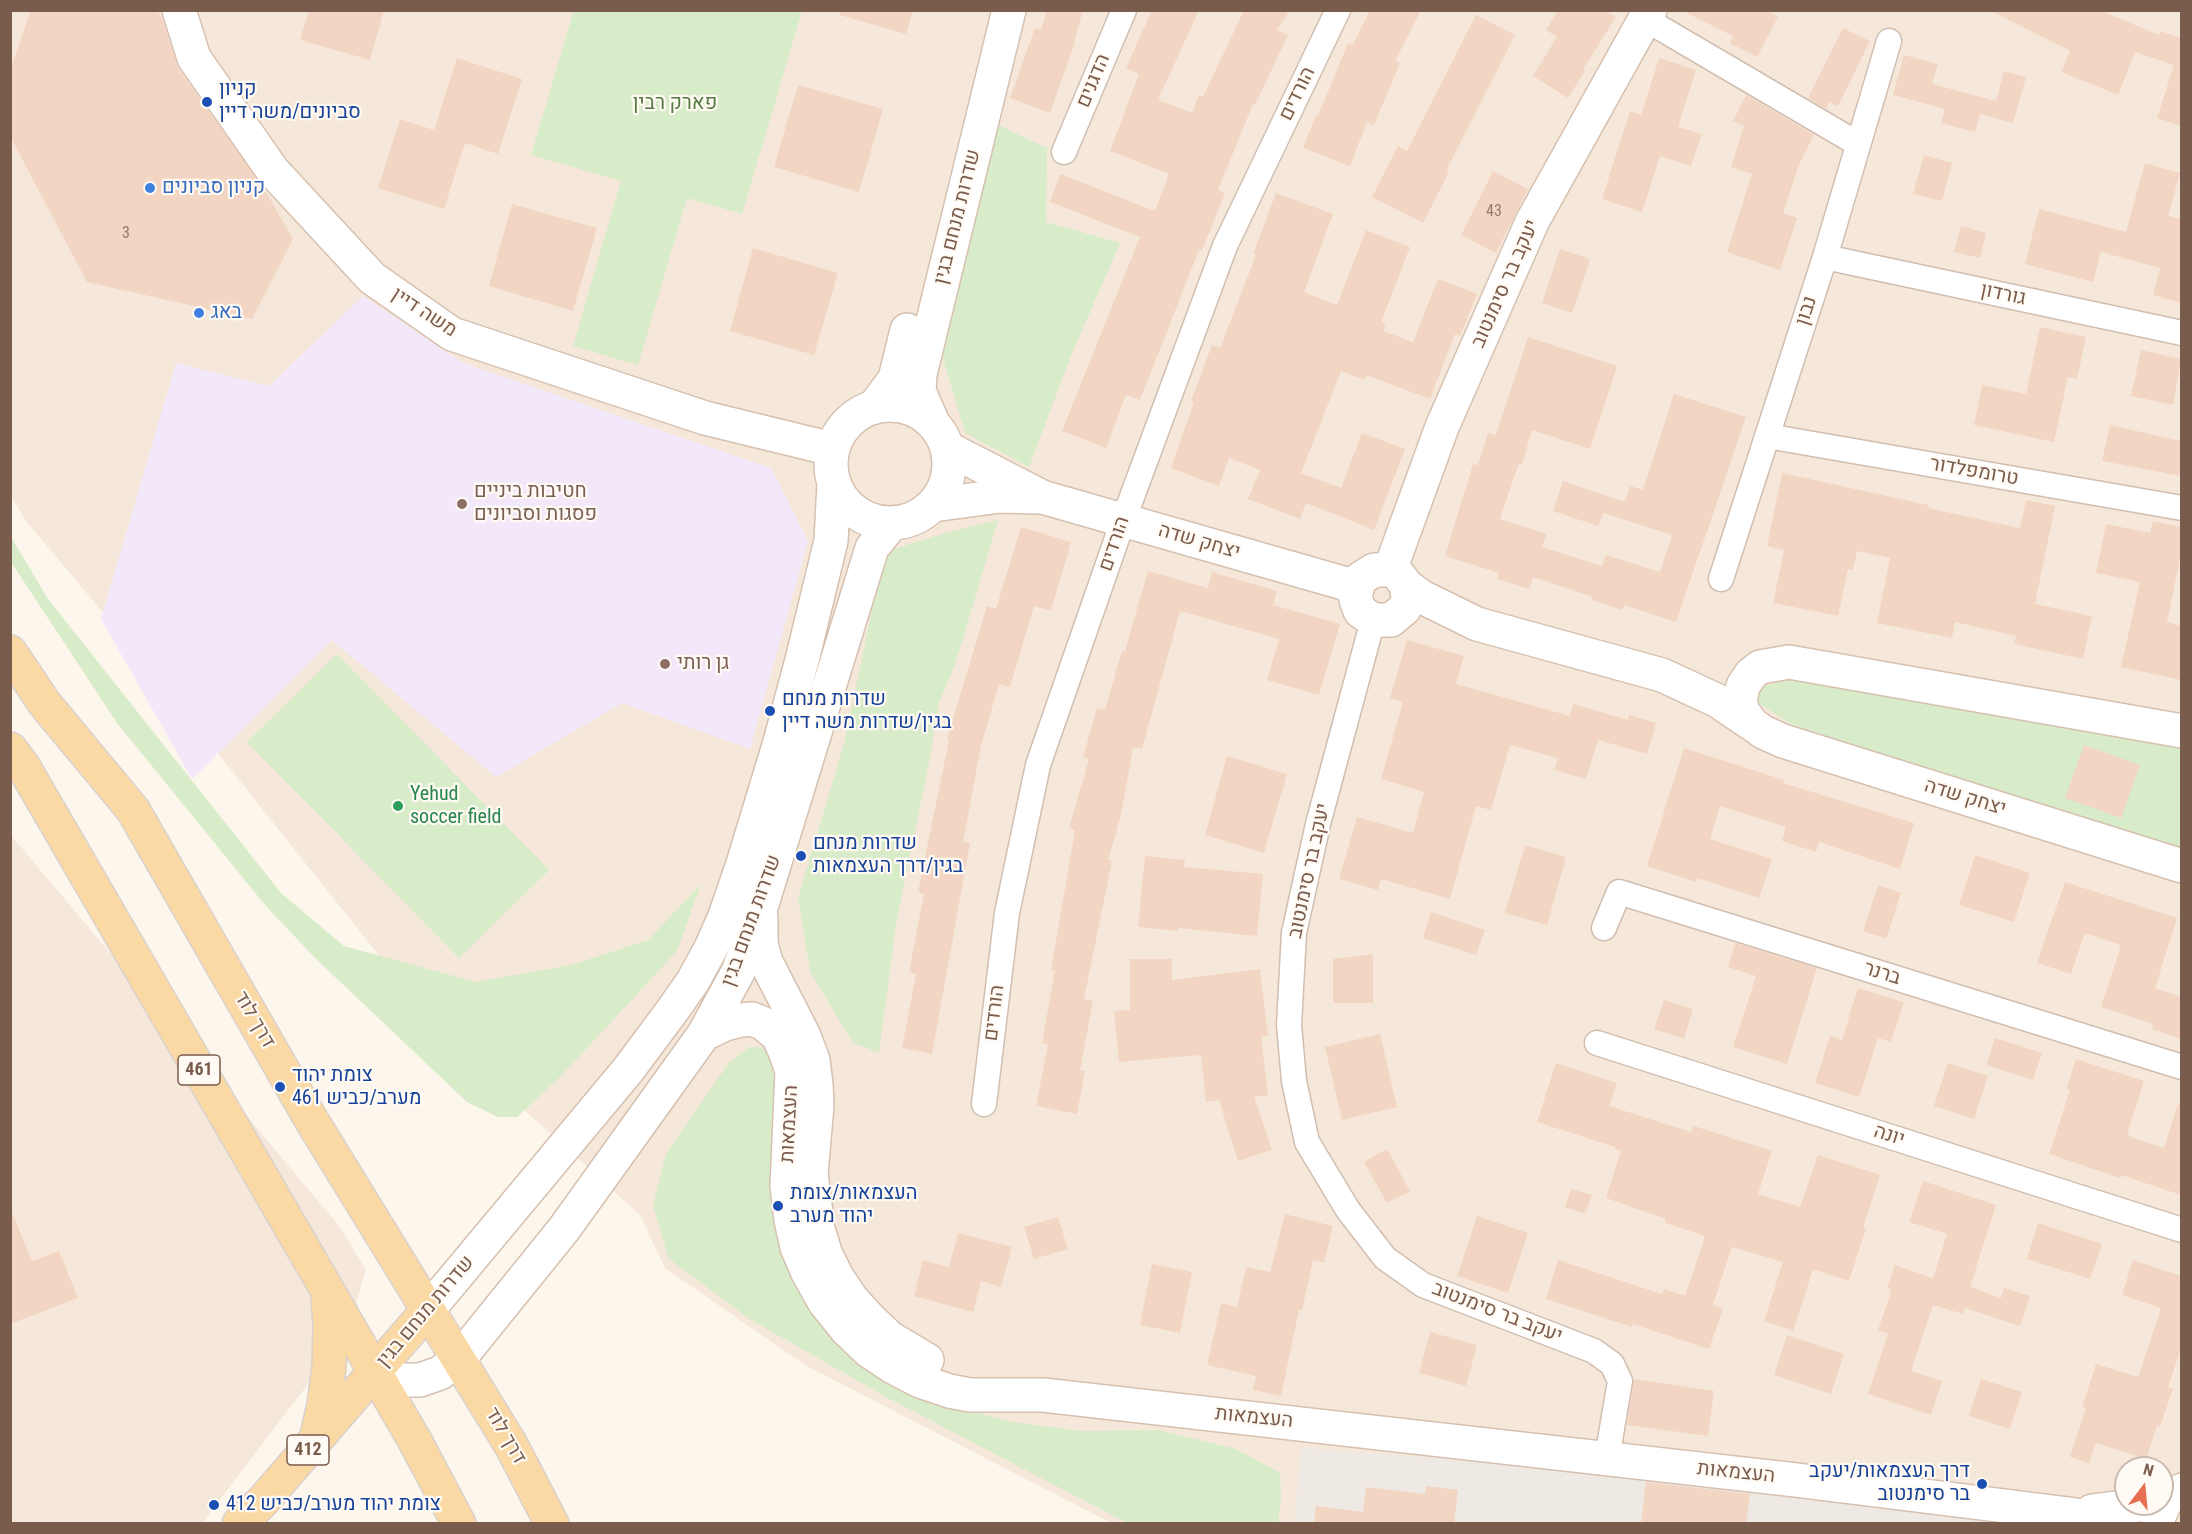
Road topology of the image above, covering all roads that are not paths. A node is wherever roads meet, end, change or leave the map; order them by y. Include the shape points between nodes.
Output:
1 (179, 10) edge
2 (986, 10) edge
3 (1009, 10) edge
4 (1124, 10) edge
5 (1338, 10) edge
6 (1647, 15) edge
7 (1889, 41) dead end
8 (1858, 144) junction
9 (1064, 152) dead end
10 (1825, 257) junction
11 (2181, 333) edge
12 (874, 407) junction
13 (940, 435) junction
14 (1767, 436) junction
15 (832, 449) junction
16 (834, 483) junction
17 (1041, 497) junction
18 (933, 505) junction
19 (2181, 508) edge
20 (1123, 521) junction
21 (892, 523) junction
22 (1398, 578) junction
23 (1721, 579) dead end
24 (1357, 587) junction
25 (1382, 620) junction
26 (1477, 624) junction
27 (10, 652) edge
28 (1760, 667) junction
29 (1653, 673) junction
30 (1752, 724) junction
31 (2181, 731) edge
32 (10, 749) edge
33 (2181, 866) edge
34 (761, 906) junction
35 (1604, 928) dead end
36 (704, 1034) junction
37 (1598, 1043) dead end
38 (2181, 1067) edge
39 (984, 1104) dead end
40 (2181, 1230) edge
41 (326, 1290) junction
42 (428, 1310) junction
43 (459, 1359) junction
44 (375, 1374) junction
45 (1043, 1395) junction
46 (316, 1441) junction
47 (1607, 1458) junction
48 (2114, 1507) edge
49 (2069, 1514) junction
50 (239, 1524) edge
51 (459, 1524) edge
52 (552, 1524) edge
53 (2122, 1524) edge

1 - 15 street, משה דיין via 194,58 273,171 372,278 452,334 705,418
2 - 12 street, שדרות מנחם בגין via 895,379
3 - 13 street, שדרות מנחם בגין via 920,374 919,391
4 - 9 street, הדגנים
5 - 20 street, הורדים via 1225,246
6 - 8 street
6 - 22 street, יעקב בר סימנטוב via 1532,222 1442,427
7 - 8 street, נבון
8 - 10 street, נבון
10 - 11 street, גורדון
10 - 14 street, נבון
12 - 13 street via 907,407 917,411
12 - 15 street via 848,422
13 - 17 street, יצחק שדה
13 - 18 street via 950,466
14 - 19 street, טרומפלדור
14 - 23 street, נבון
15 - 16 street
16 - 21 street via 848,506 865,518
16 - 42 street, שדרות מנחם בגין via 831,541 802,660 742,867 711,948 677,1004 628,1070
17 - 18 street, יצחק שדה via 1000,496
17 - 20 street, יצחק שדה
18 - 21 street via 918,517
20 - 24 street, יצחק שדה
20 - 39 street, הורדים via 1038,765 1007,914
21 - 34 street, שדרות מנחם בגין via 872,548 866,563
22 - 24 street via 1374,570 1360,579
22 - 25 street via 1408,602 1404,609
22 - 26 street, יצחק שדה via 1422,597
24 - 25 street via 1360,611
25 - 26 street, יצחק שדה
25 - 47 street, יעקב בר סימנטוב via 1318,824 1294,933 1289,1025 1294,1081 1307,1142 1348,1210 1385,1258 1423,1285 1594,1351 1612,1364 1620,1381
26 - 29 street, יצחק שדה
27 - 42 main road, דרך לוד via 45,704 133,810 312,1121
28 - 29 street, יצחק שדה via 1689,676
28 - 30 street via 1750,674 1740,700
28 - 31 street, יצחק שדה via 1790,662
29 - 30 street, יצחק שדה via 1698,690
30 - 33 street, יצחק שדה via 1783,741
32 - 41 main road, 461
34 - 36 street, שדרות מנחם בגין via 738,972
34 - 45 street via 761,944 766,962 813,1060 813,1203 826,1255 837,1277 870,1320 911,1352 962,1374
35 - 38 street, ברנר via 1619,892
36 - 43 street, שדרות מנחם בגין via 564,1229
36 - 45 street, העצמאות via 725,1024 752,1020 778,1036 792,1071 787,1167 797,1247 825,1303 846,1329 893,1367 949,1391 970,1395
37 - 40 street, יונה
41 - 44 main road, 461
41 - 46 main road via 329,1367
42 - 43 main road, דרך לוד
42 - 44 main road, שדרות מנחם בגין / 412
43 - 44 street, שדרות מנחם בגין via 440,1373 420,1380 395,1380
43 - 52 main road, דרך לוד via 512,1445
44 - 46 main road, 412
44 - 51 main road, 461
45 - 47 street, העצמאות
46 - 50 main road, 412
47 - 49 street, העצמאות
48 - 49 street, העצמאות
49 - 53 street, העצמאות

